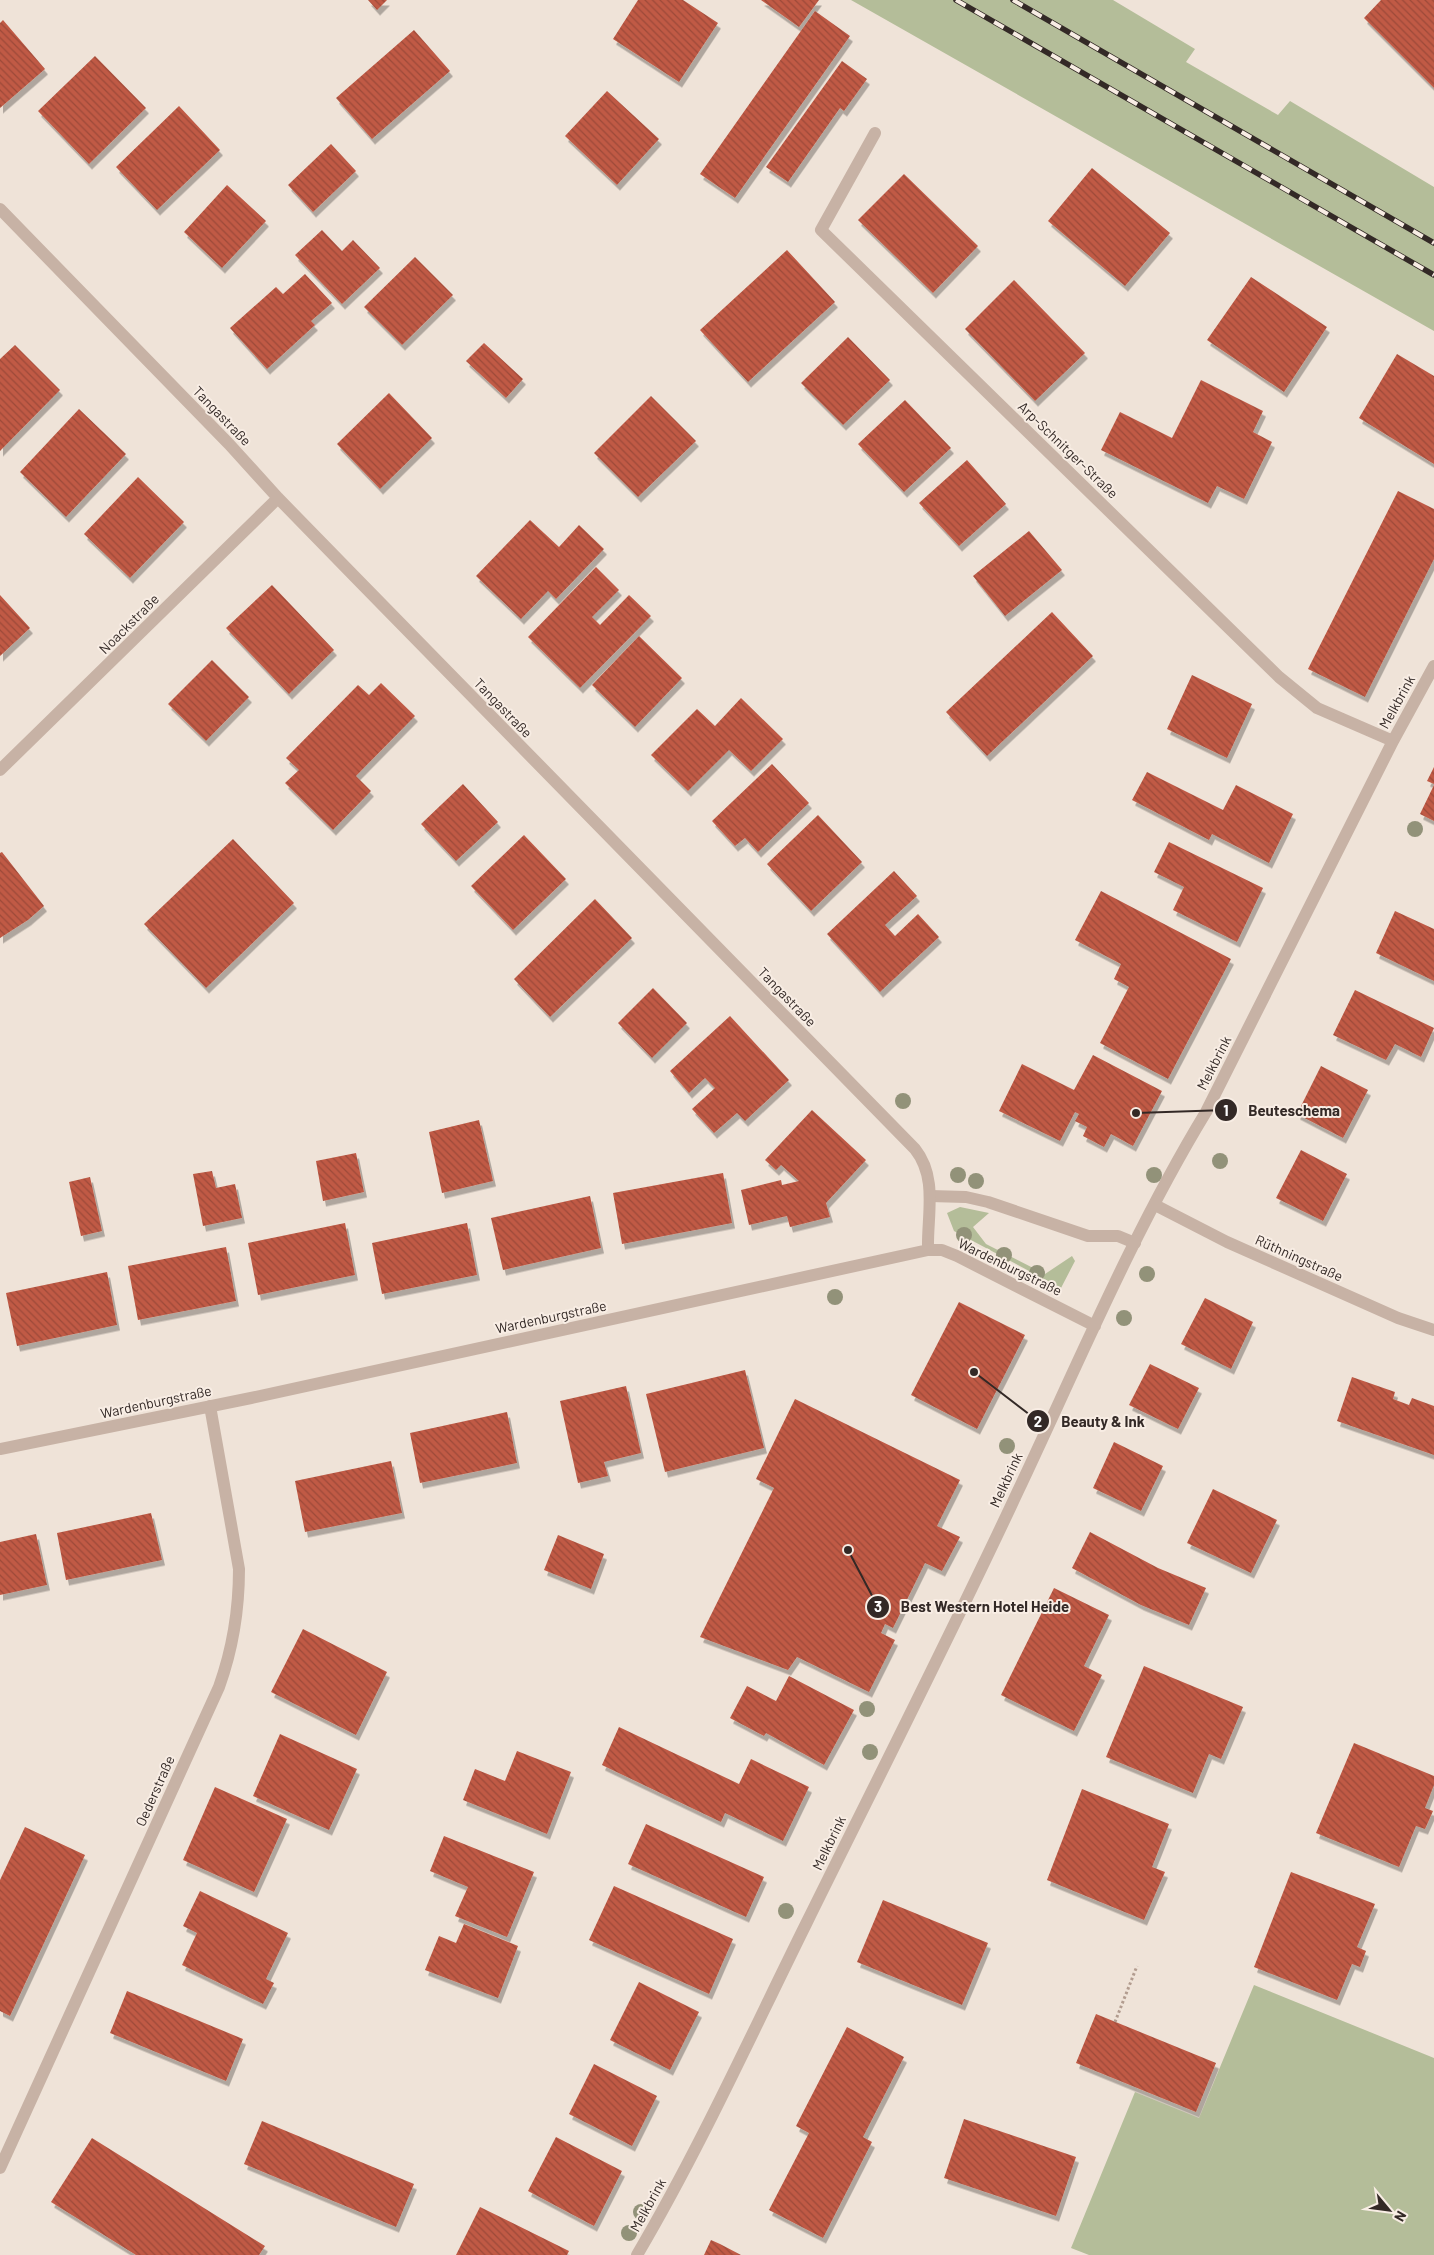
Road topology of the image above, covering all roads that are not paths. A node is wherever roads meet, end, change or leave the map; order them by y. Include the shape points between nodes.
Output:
1 (875, 133) dead end
2 (0, 209) edge
3 (278, 498) junction
4 (1434, 666) edge
5 (1393, 741) junction
6 (0, 770) edge
7 (930, 1196) junction
8 (1155, 1205) junction
9 (1135, 1243) junction
10 (928, 1250) junction
11 (1095, 1326) junction
12 (1434, 1330) edge
13 (210, 1406) junction
14 (0, 1449) edge
15 (0, 2168) edge
16 (637, 2255) edge

1 - 5 street, Arp-Schnitger-Straße via 821,230 1279,677 1318,708
2 - 3 street, Tangastraße
3 - 6 street, Noackstraße
3 - 7 street, Tangastraße via 915,1149 928,1172
4 - 5 street, Melkbrink
5 - 8 street, Melkbrink via 1211,1103
7 - 9 street via 966,1197 988,1202 1088,1236 1118,1236
7 - 10 street, Tangastraße
8 - 9 street, Melkbrink
8 - 12 street, Rüthningstraße via 1236,1246 1398,1318
9 - 11 street, Melkbrink
10 - 11 street, Wardenburgstraße via 942,1250 957,1256
10 - 13 street, Wardenburgstraße
11 - 16 street, Melkbrink via 846,1844 680,2178
13 - 14 street, Wardenburgstraße
13 - 15 street, Oederstraße via 239,1568 235,1629 227,1662 219,1687

